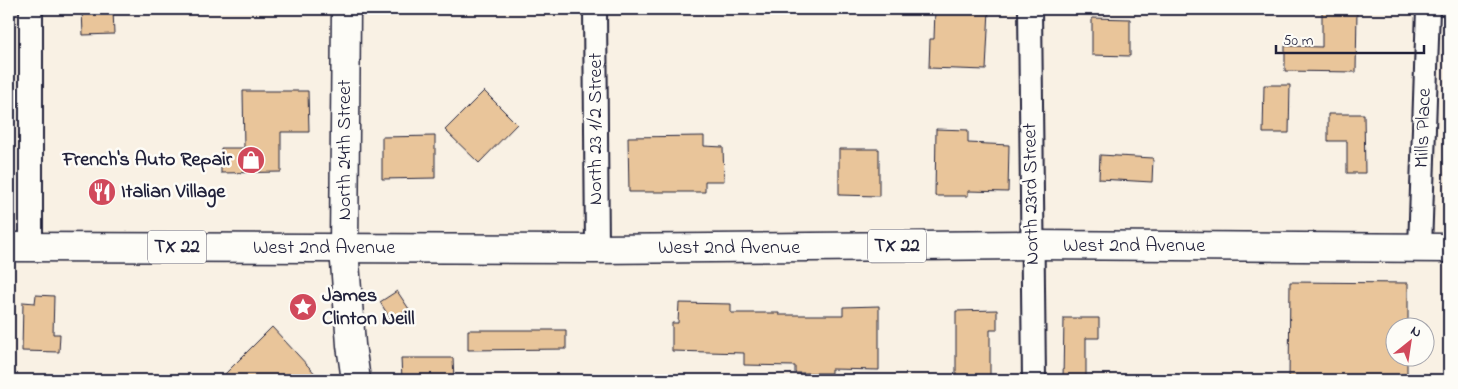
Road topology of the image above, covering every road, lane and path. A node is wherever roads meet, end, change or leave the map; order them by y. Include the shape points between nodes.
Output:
1 (31, 9) edge
2 (346, 9) edge
3 (596, 9) edge
4 (1030, 9) edge
5 (1428, 9) edge
6 (1033, 245) junction
7 (20, 247) edge
8 (344, 248) junction
9 (1420, 248) junction
10 (1449, 248) edge
11 (597, 249) junction
12 (356, 380) edge
13 (1034, 380) edge

1 - 7 street
2 - 8 main road, North 24th Street
3 - 11 street, North 23 1/2 Street
4 - 6 street, North 23rd Street
5 - 9 street, Mills Place
6 - 9 main road, West 2nd Avenue / TX 22
6 - 11 main road, West 2nd Avenue / TX 22
6 - 13 street, North 23rd Street
7 - 8 main road, West 2nd Avenue / TX 22
8 - 11 main road, West 2nd Avenue / TX 22
8 - 12 main road, North 24th Street
9 - 10 main road, West 2nd Avenue / TX 22

